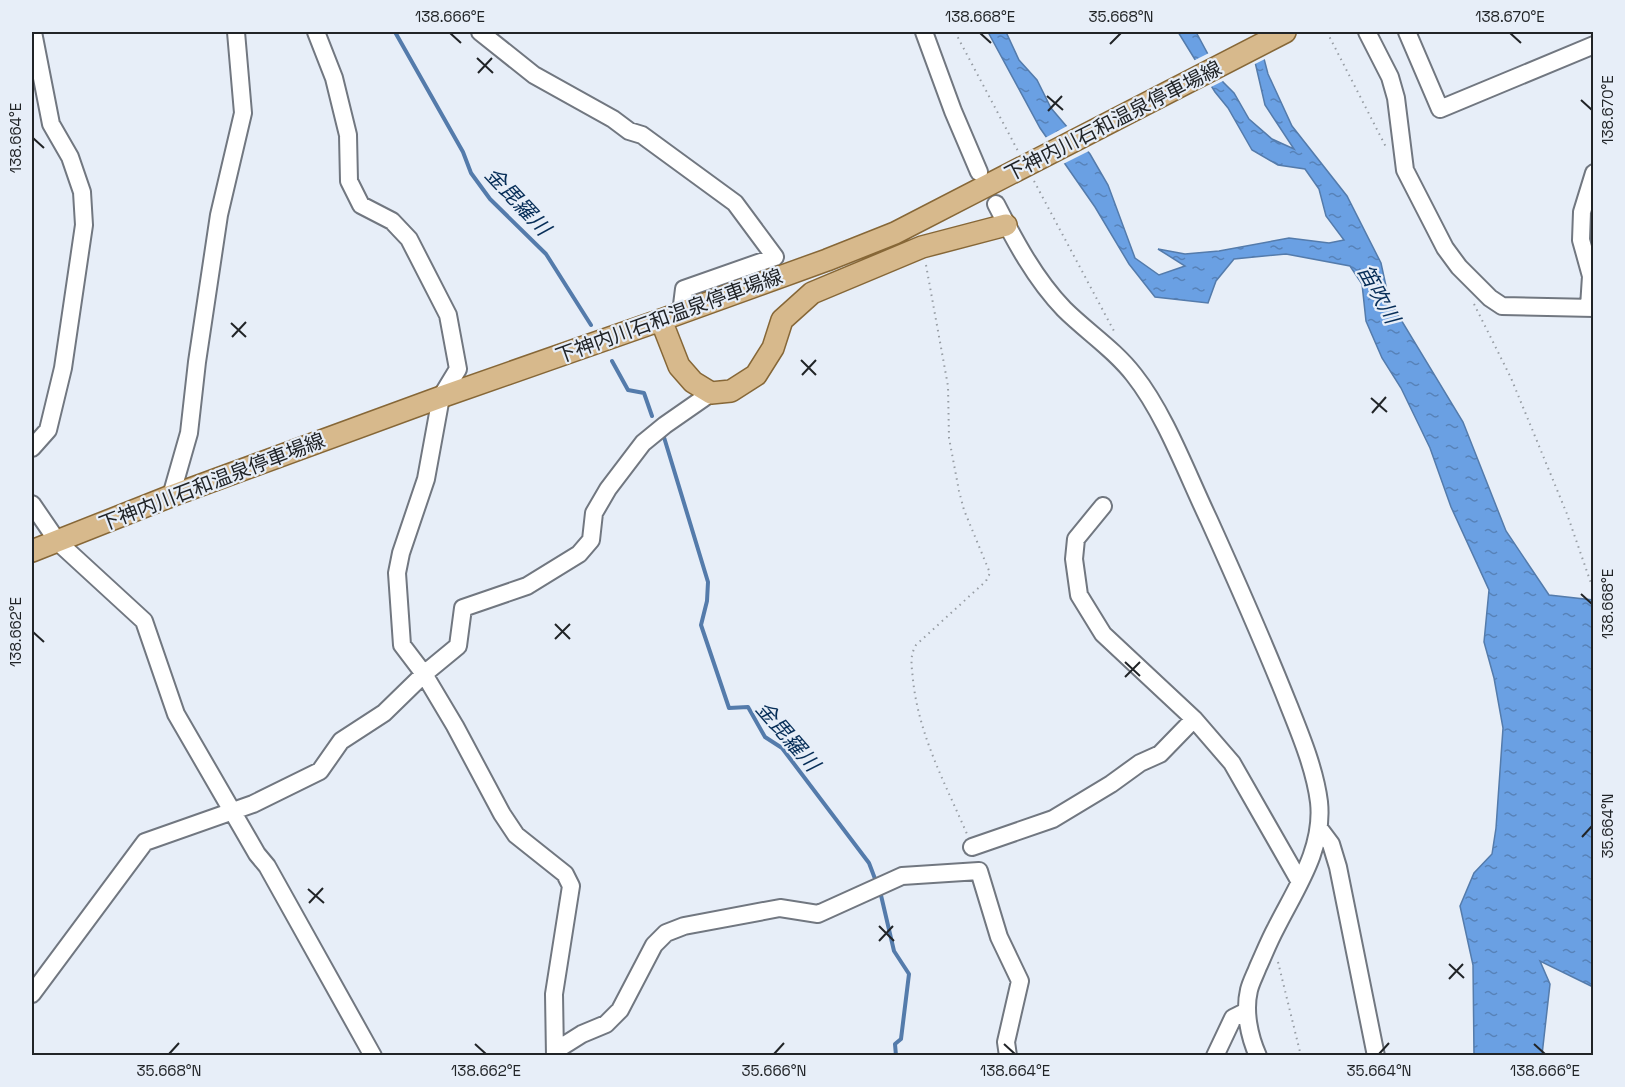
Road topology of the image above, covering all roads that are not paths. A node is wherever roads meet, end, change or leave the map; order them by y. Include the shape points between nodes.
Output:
1 (33, 32) edge
2 (236, 32) edge
3 (316, 32) edge
4 (480, 32) edge
5 (924, 32) edge
6 (1285, 32) edge
7 (1367, 32) edge
8 (1407, 32) edge
9 (1593, 45) edge
10 (979, 172) dead end
11 (1593, 173) edge
12 (996, 204) dead end
13 (1006, 225) junction
14 (1591, 307) edge
15 (671, 316) junction
16 (711, 393) junction
17 (441, 397) junction
18 (32, 447) edge
19 (171, 496) junction
20 (32, 504) edge
21 (1103, 506) dead end
22 (58, 542) junction
23 (32, 551) edge
24 (424, 674) junction
25 (1194, 719) junction
26 (234, 811) junction
27 (1319, 828) junction
28 (972, 847) road end
29 (1300, 882) junction
30 (32, 994) edge
31 (1247, 1011) junction
32 (555, 1054) edge
33 (372, 1056) edge
34 (1008, 1056) edge
35 (1215, 1056) edge
36 (1258, 1056) edge
37 (1376, 1056) edge

1 - 18 street via 51,124 70,157 82,192 84,225 63,368 48,430
2 - 19 street via 243,113 219,215 189,433
3 - 17 street via 334,78 348,135 349,180 361,205 392,221 409,239 448,315 458,369
4 - 15 street via 534,75 642,135 735,203 775,257 684,289
5 - 10 street
6 - 15 main road, 下神内川石和温泉停車場線 via 895,233
7 - 14 street via 1396,98 1405,170 1459,267 1502,306
8 - 9 street via 1440,109
11 - 14 street via 1582,212 1581,240 1591,276
12 - 13 street
13 - 16 main road via 922,247 812,292 782,321 773,348 756,375 731,391
13 - 27 street via 1050,293 1135,376 1162,422 1246,601 1301,737 1319,802
15 - 16 main road via 679,366 693,382
15 - 17 main road, 下神内川石和温泉停車場線
16 - 24 street via 644,443 608,489 594,513 591,540 579,554 526,586 463,609 458,646
17 - 19 main road, 下神内川石和温泉停車場線
17 - 24 street via 426,479 398,573 402,645
19 - 22 main road, 下神内川石和温泉停車場線
20 - 22 street
21 - 25 street via 1076,539 1074,559 1079,595 1103,634
22 - 23 main road, 下神内川石和温泉停車場線
22 - 26 street via 144,621 176,714
24 - 26 street via 384,713 341,741 320,771
24 - 32 street via 516,835 566,874 571,886 554,994
25 - 28 street via 1160,754 1053,819
25 - 29 street via 1232,763
26 - 30 street via 145,842
26 - 33 street
27 - 29 street via 1314,852
27 - 37 street via 1331,844 1338,867
29 - 31 street via 1252,981
31 - 35 street via 1233,1018
31 - 36 street
32 - 34 street via 582,1034 606,1024 620,1010 654,945 666,933 780,908 818,914 902,876 980,871 999,938 1020,981 1006,1042

